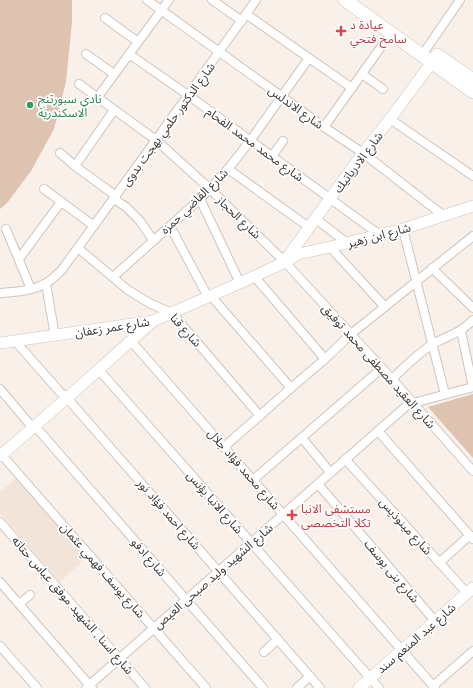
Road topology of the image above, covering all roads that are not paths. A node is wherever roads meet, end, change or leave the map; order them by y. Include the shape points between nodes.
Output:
1 (147, 0) edge
2 (169, 0) edge
3 (212, 0) edge
4 (256, 0) edge
5 (345, 0) edge
6 (360, 0) edge
7 (460, 0) edge
8 (161, 10) junction
9 (244, 17) junction
10 (105, 18) dead end
11 (391, 33) junction
12 (138, 42) junction
13 (427, 48) junction
14 (219, 52) junction
15 (86, 54) dead end
16 (129, 54) junction
17 (309, 58) junction
18 (432, 62) junction
19 (114, 74) junction
20 (362, 74) junction
21 (473, 80) edge
22 (79, 84) dead end
23 (352, 88) junction
24 (383, 89) dead end
25 (473, 92) edge
26 (188, 95) junction
27 (282, 97) junction
28 (97, 98) junction
29 (114, 110) junction
30 (390, 119) junction
31 (324, 127) junction
32 (156, 140) junction
33 (250, 141) junction
34 (283, 141) dead end
35 (60, 153) dead end
36 (364, 153) junction
37 (272, 156) junction
38 (75, 166) junction
39 (228, 169) junction
40 (473, 176) edge
41 (44, 189) dead end
42 (210, 189) junction
43 (115, 198) junction
44 (200, 199) junction
45 (330, 199) junction
46 (61, 202) junction
47 (473, 206) edge
48 (444, 216) junction
49 (313, 223) junction
50 (94, 226) junction
51 (170, 226) junction
52 (6, 229) dead end
53 (403, 229) junction
54 (380, 235) junction
55 (472, 237) edge
56 (153, 240) junction
57 (347, 243) junction
58 (330, 247) junction
59 (78, 248) junction
60 (19, 259) junction
61 (285, 262) junction
62 (432, 268) junction
63 (254, 276) junction
64 (113, 278) junction
65 (416, 282) junction
66 (240, 283) junction
67 (46, 284) junction
68 (31, 289) junction
69 (0, 293) edge
70 (209, 297) junction
71 (385, 307) junction
72 (473, 308) edge
73 (172, 313) junction
74 (473, 320) edge
75 (153, 321) junction
76 (461, 331) junction
77 (351, 334) junction
78 (55, 336) junction
79 (16, 341) junction
80 (131, 341) junction
81 (0, 343) edge
82 (432, 345) junction
83 (325, 359) junction
84 (382, 368) junction
85 (99, 370) junction
86 (392, 379) junction
87 (473, 387) edge
88 (291, 388) junction
89 (0, 389) edge
90 (445, 394) junction
91 (67, 398) junction
92 (412, 402) junction
93 (260, 416) junction
94 (34, 427) junction
95 (378, 431) junction
96 (302, 438) junction
97 (224, 447) junction
98 (1, 455) edge
99 (345, 459) junction
100 (473, 471) edge
101 (330, 472) junction
102 (253, 480) junction
103 (318, 484) junction
104 (283, 514) junction
105 (0, 522) edge
106 (471, 537) edge
107 (251, 542) junction
108 (439, 563) junction
109 (218, 571) junction
110 (0, 582) edge
111 (470, 591) edge
112 (30, 595) dead end
113 (186, 600) junction
114 (19, 604) junction
115 (435, 621) junction
116 (154, 628) junction
117 (278, 639) junction
118 (0, 646) edge
119 (402, 650) junction
120 (473, 651) edge
121 (264, 652) dead end
122 (120, 658) junction
123 (310, 676) junction
124 (370, 678) junction
125 (89, 687) edge
126 (434, 687) edge
127 (37, 688) edge
128 (146, 688) edge
129 (206, 688) edge
130 (263, 688) edge
131 (297, 688) edge
132 (320, 688) edge
133 (359, 688) edge
134 (379, 688) edge

1 - 8 street, شارع الاندلس
2 - 8 street
3 - 9 street
4 - 9 street, شارع الدكتور حلمي بهجت بدوى
5 - 11 main road
6 - 13 main road
7 - 13 street
8 - 12 street
8 - 14 street, شارع الاندلس
9 - 14 street, شارع الدكتور حلمي بهجت بدوى
9 - 17 street
10 - 12 street
11 - 18 main road
11 - 20 street
12 - 16 street
13 - 21 main road
14 - 26 street, شارع الدكتور حلمي بهجت بدوى
14 - 27 street, شارع الاندلس
15 - 19 street
16 - 19 street
16 - 26 street, شارع محمد محمد الفحام
17 - 23 street
17 - 27 street, شارع القاضي حمزه
18 - 25 main road
18 - 30 street, شارع الادرياتيك
19 - 28 street
20 - 23 street
20 - 24 street
22 - 28 street, شارع الحجاز
23 - 31 street
26 - 32 street, شارع الدكتور حلمي بهجت بدوى
26 - 33 street, شارع محمد محمد الفحام
27 - 31 street, شارع الاندلس
27 - 33 street, شارع القاضي حمزه
28 - 29 street, شارع الحجاز
29 - 32 street, شارع الحجاز
29 - 38 street
30 - 36 street, شارع الادرياتيك
30 - 40 street
31 - 36 street, شارع الاندلس
32 - 42 street, شارع الحجاز
32 - 43 street, شارع الدكتور حلمي بهجت بدوى
33 - 37 street, شارع محمد محمد الفحام
33 - 39 street, شارع القاضي حمزه
34 - 37 street
35 - 38 street
36 - 45 street, شارع الادرياتيك
36 - 48 street, شارع الاندلس
37 - 45 street, شارع محمد محمد الفحام
38 - 43 street
39 - 42 street, شارع القاضي حمزه
39 - 49 street
41 - 46 street
42 - 44 street, شارع القاضي حمزه
42 - 61 street, شارع الحجاز
43 - 50 street, شارع الدكتور حلمي بهجت بدوى
43 - 56 street via 140,221
44 - 51 street, شارع القاضي حمزه
44 - 66 street
45 - 49 street, شارع الادرياتيك
45 - 54 street, شارع محمد محمد الفحام
46 - 50 street
46 - 60 street
47 - 48 street, شارع ابن زهير
48 - 53 street, شارع ابن زهير
49 - 57 street
49 - 61 street, شارع الادرياتيك
50 - 59 street, شارع الدكتور حلمي بهجت بدوى
51 - 56 street, شارع القاضي حمزه
51 - 70 street
52 - 60 street
53 - 54 street, شارع ابن زهير
53 - 65 street
54 - 57 street, شارع ابن زهير
55 - 62 street
56 - 64 street, شارع القاضي حمزه
57 - 58 street, شارع ابن زهير
58 - 61 street, شارع ابن زهير via 298,254
58 - 71 street
59 - 64 street, شارع قنا
59 - 67 street, شارع الدكتور حلمي بهجت بدوى via 61,271
60 - 68 street
61 - 63 street, شارع عمر زعفان
61 - 77 street, شارع العقيد مصطفى محمد توفيق
62 - 65 street
62 - 72 street
63 - 66 street, شارع عمر زعفان
63 - 83 street
64 - 73 street, شارع قنا via 138,297
65 - 71 street
65 - 82 street
66 - 70 street, شارع عمر زعفان
67 - 68 street
67 - 78 street
68 - 69 street
70 - 73 street, شارع عمر زعفان
70 - 88 street
71 - 77 street
73 - 75 street, شارع عمر زعفان
73 - 93 street, شارع قنا
74 - 76 street
75 - 78 street, شارع عمر زعفان
75 - 80 street
76 - 82 street
76 - 87 street
77 - 83 street
77 - 84 street, شارع العقيد مصطفى محمد توفيق
78 - 79 street, شارع عمر زعفان
79 - 81 street, شارع عمر زعفان
79 - 91 street, شارع احمد فؤاد نور
80 - 85 street
80 - 97 street, شارع محمد فؤاد جلال
82 - 86 street
82 - 90 street
83 - 88 street
84 - 86 street, شارع العقيد مصطفى محمد توفيق
84 - 96 street
85 - 91 street
85 - 107 street, شارع الانبا يؤنس
86 - 92 street, شارع العقيد مصطفى محمد توفيق
87 - 90 street
88 - 93 street
89 - 94 street, شارع ادفو
90 - 92 street
91 - 94 street
91 - 109 street, شارع احمد فؤاد نور
92 - 95 street, شارع الشهيد وليد صبحى العيص
92 - 100 street, شارع العقيد مصطفى محمد توفيق
93 - 97 street
94 - 98 street
94 - 113 street, شارع ادفو
95 - 99 street, شارع الشهيد وليد صبحى العيص
95 - 106 street
96 - 101 street
96 - 102 street
97 - 102 street, شارع محمد فؤاد جلال
98 - 116 street, شارع يوسف فهمي عثمان
99 - 101 street, شارع الشهيد وليد صبحى العيص
99 - 108 street, شارع مينوذيس
101 - 103 street, شارع الشهيد وليد صبحى العيص
102 - 104 street, شارع محمد فؤاد جلال
103 - 104 street, شارع الشهيد وليد صبحى العيص
103 - 115 street, شارع بنى يوسف
104 - 107 street, شارع الشهيد وليد صبحى العيص
104 - 119 street, شارع محمد فؤاد جلال
105 - 122 street, شارع اسنا , الشهيد موفق عباس حتاته
106 - 108 street
107 - 109 street, شارع الشهيد وليد صبحى العيص
107 - 124 street, شارع الانبا يؤنس
108 - 111 street, شارع مينوذيس
109 - 113 street, شارع الشهيد وليد صبحى العيص
109 - 117 street, شارع احمد فؤاد نور
110 - 114 street
111 - 115 street, شارع عبد المنعم سند
112 - 114 street
113 - 116 street, شارع الشهيد وليد صبحى العيص
113 - 130 street, شارع ادفو
114 - 125 street
115 - 119 street, شارع عبد المنعم سند
116 - 122 street, شارع الشهيد وليد صبحى العيص
116 - 129 street, شارع يوسف فهمي عثمان
117 - 121 street
117 - 123 street, شارع احمد فؤاد نور
118 - 127 street
119 - 124 street, شارع عبد المنعم سند
119 - 126 street, شارع محمد فؤاد جلال
120 - 126 street
122 - 125 street, شارع الشهيد وليد صبحى العيص
122 - 128 street, شارع اسنا , الشهيد موفق عباس حتاته
123 - 131 street
123 - 132 street, شارع احمد فؤاد نور
124 - 133 street, شارع عبد المنعم سند
124 - 134 street, شارع الانبا يؤنس

